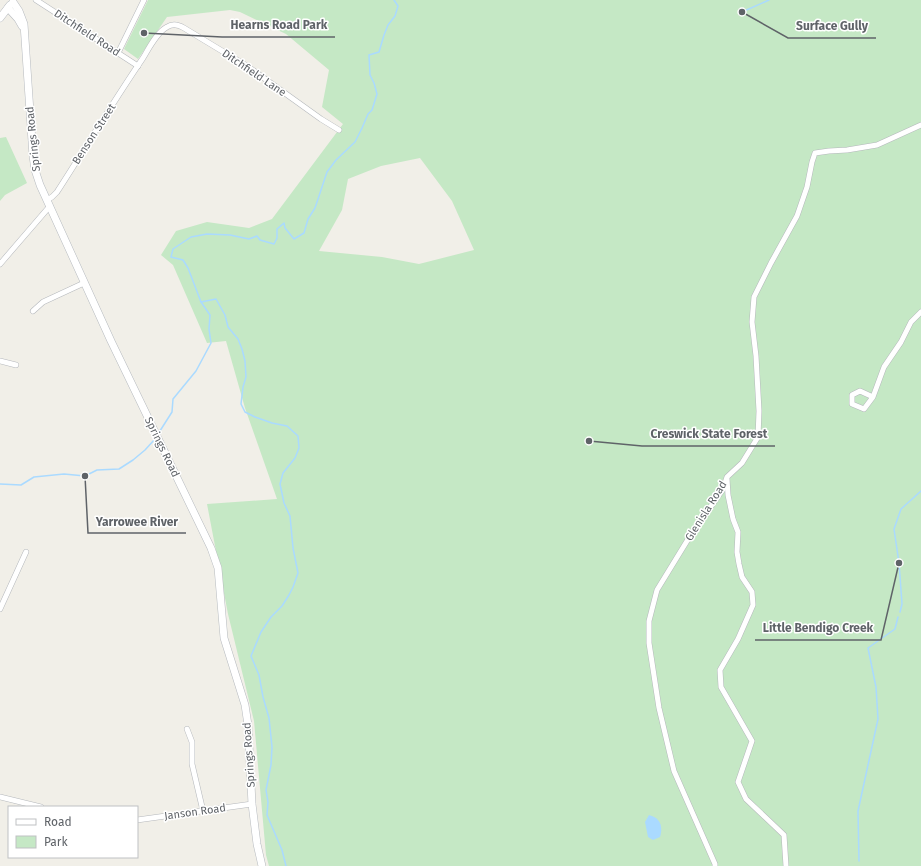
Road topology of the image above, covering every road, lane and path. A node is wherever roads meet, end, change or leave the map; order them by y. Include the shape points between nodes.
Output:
1 (36, 0) edge
2 (144, 0) edge
3 (14, 1) edge
4 (8, 8) junction
5 (0, 18) edge
6 (25, 40) junction
7 (118, 53) junction
8 (138, 66) junction
9 (921, 125) edge
10 (338, 130) dead end
11 (48, 203) junction
12 (0, 264) edge
13 (84, 282) junction
14 (33, 311) dead end
15 (921, 312) edge
16 (0, 361) edge
17 (16, 365) dead end
18 (873, 397) dead end
19 (727, 476) junction
20 (26, 552) dead end
21 (0, 592) edge
22 (7, 594) junction
23 (0, 609) edge
24 (187, 729) dead end
25 (0, 797) edge
26 (252, 804) junction
27 (37, 806) edge
28 (203, 811) junction
29 (138, 820) edge
30 (262, 866) edge
31 (715, 866) edge
32 (786, 866) edge

1 - 7 street, Ditchfield Road
2 - 7 street
3 - 4 street
3 - 6 street, Springs Road via 24,22
4 - 5 street
4 - 6 street, Springs Road via 20,22
6 - 11 street, Springs Road via 33,156 35,170
7 - 8 street, Ditchfield Road
8 - 10 street, Ditchfield Lane via 161,32 170,25 178,25 247,66
8 - 11 street, Benson Street
9 - 19 street, Glenisla Road via 877,145 815,153 797,216 754,297 752,322 759,412 758,437 742,463
11 - 12 street, Benson Street
11 - 13 street, Springs Road
13 - 14 street via 43,302
13 - 26 street, Springs Road via 216,563 224,638 248,725
15 - 18 street via 911,322 884,367
16 - 17 street
19 - 31 street, Glenisla Road via 723,489 657,590 649,621 649,643 659,708 674,771
19 - 32 street via 728,495 738,532 739,564 742,577 752,592 753,605 738,639 720,670 722,687 752,741 738,782 746,799 784,835
20 - 22 street
21 - 22 street
22 - 23 street
24 - 28 street via 192,742 191,762
25 - 27 street
26 - 28 street, Janson Road
26 - 30 street, Springs Road
28 - 29 street, Janson Road

